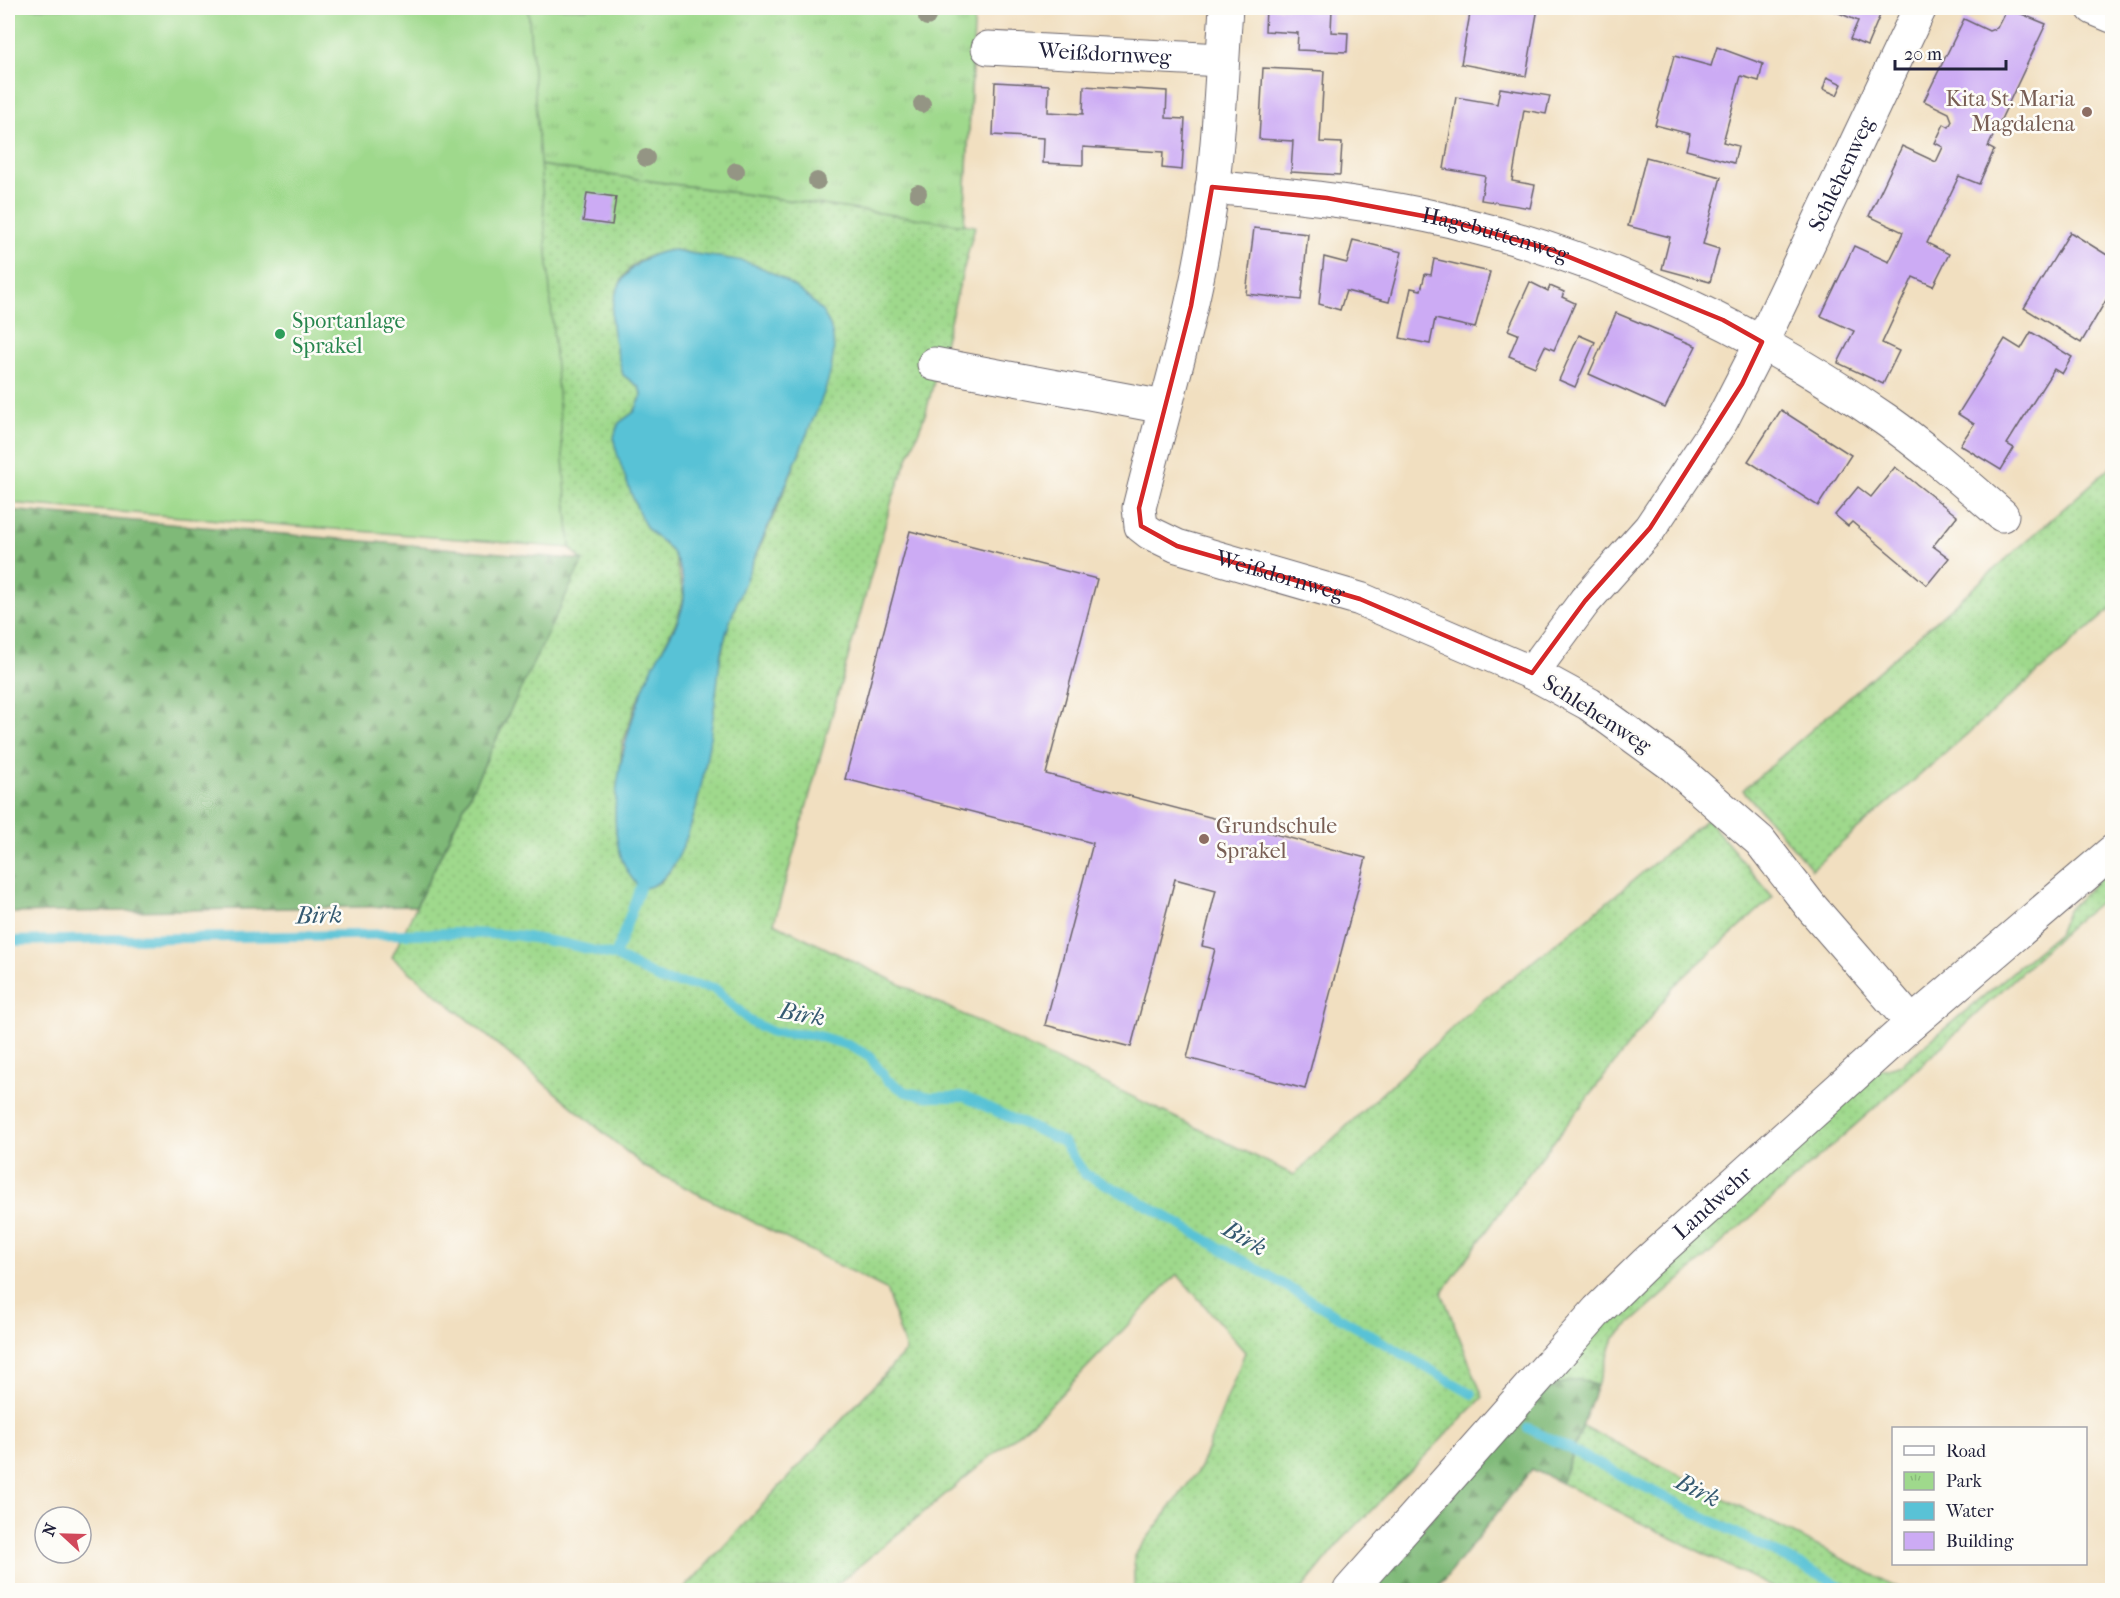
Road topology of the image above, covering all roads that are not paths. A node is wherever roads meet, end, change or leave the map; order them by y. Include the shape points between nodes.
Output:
1 (1226, 8) edge
2 (1920, 8) edge
3 (2093, 8) edge
4 (2112, 16) edge
5 (988, 48) dead end
6 (1222, 60) junction
7 (1212, 187) junction
8 (1762, 342) junction
9 (934, 364) dead end
10 (1164, 407) junction
11 (2002, 515) dead end
12 (1532, 673) junction
13 (2112, 852) edge
14 (1912, 1023) junction
15 (1350, 1590) edge

1 - 6 street, Weißdornweg
2 - 8 street, Schlehenweg
3 - 4 street
5 - 6 street, Weißdornweg
6 - 7 street, Weißdornweg
7 - 8 street, Hagebuttenweg via 1328,198 1450,221 1501,235 1607,271 1723,320
7 - 10 street, Weißdornweg via 1191,306
8 - 11 street via 1887,421
8 - 12 street, Schlehenweg via 1722,420 1650,528 1585,601
9 - 10 street
10 - 12 street, Weißdornweg via 1139,508 1141,526 1150,533 1177,546 1360,598
12 - 14 street, Schlehenweg via 1589,704 1674,765 1760,840 1812,908
13 - 14 street, Landwehr
14 - 15 street, Landwehr via 1729,1186 1598,1310

